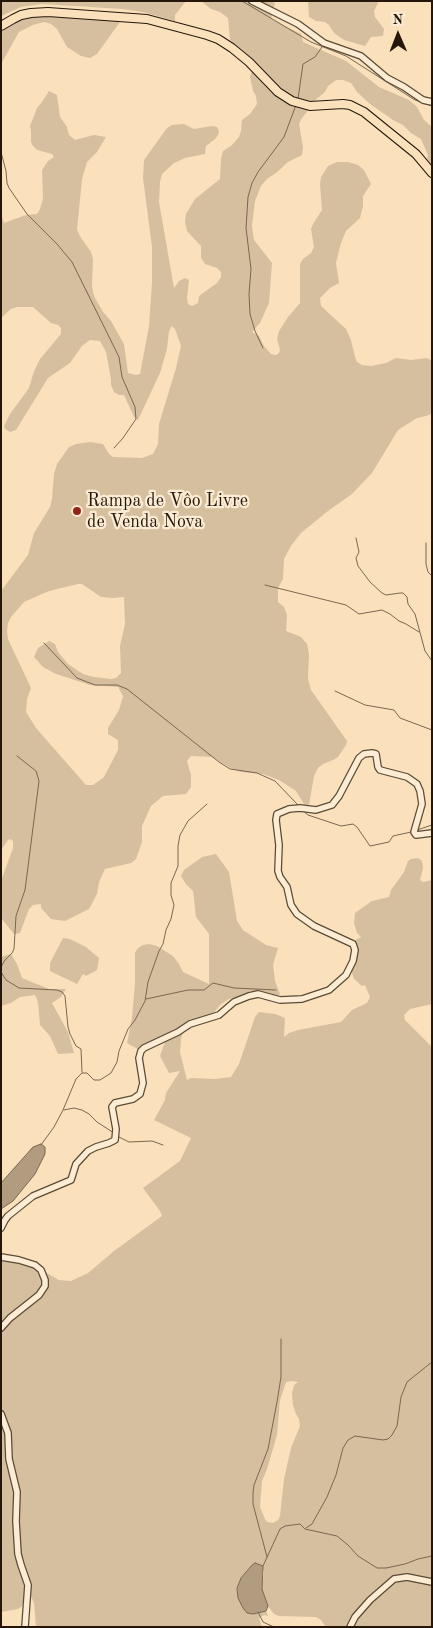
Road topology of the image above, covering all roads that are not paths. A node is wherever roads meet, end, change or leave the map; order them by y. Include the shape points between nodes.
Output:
1 (252, 1) edge
2 (1, 26) edge
3 (432, 102) edge
4 (432, 173) edge
5 (432, 833) edge
6 (2, 1226) edge
7 (1, 1258) edge
8 (1, 1328) edge
9 (1, 1414) edge
10 (432, 1582) edge
11 (25, 1627) edge
12 (350, 1627) edge

1 - 3 street via 290,20 324,43 361,56 387,78
2 - 4 highway via 21,15 38,12 131,17 218,39 249,62 278,92 294,102 310,106 343,104 357,107 416,154
5 - 6 street via 416,835 414,832 422,804 417,784 407,777 380,770 376,754 372,752 359,758 332,804 316,810 289,809 277,814 278,871 287,887 291,905 297,914 314,926 354,944 353,961 346,975 329,990 302,999 280,1000 258,994 249,996 234,1002 219,1015 190,1024 144,1048 139,1058 143,1083 140,1094 112,1106 115,1140 92,1148 76,1164 69,1182 33,1196
7 - 8 street via 35,1265 45,1280 45,1286
9 - 11 street via 8,1433 9,1459 17,1492 18,1554 28,1585
10 - 12 street via 406,1577 394,1579 370,1600

